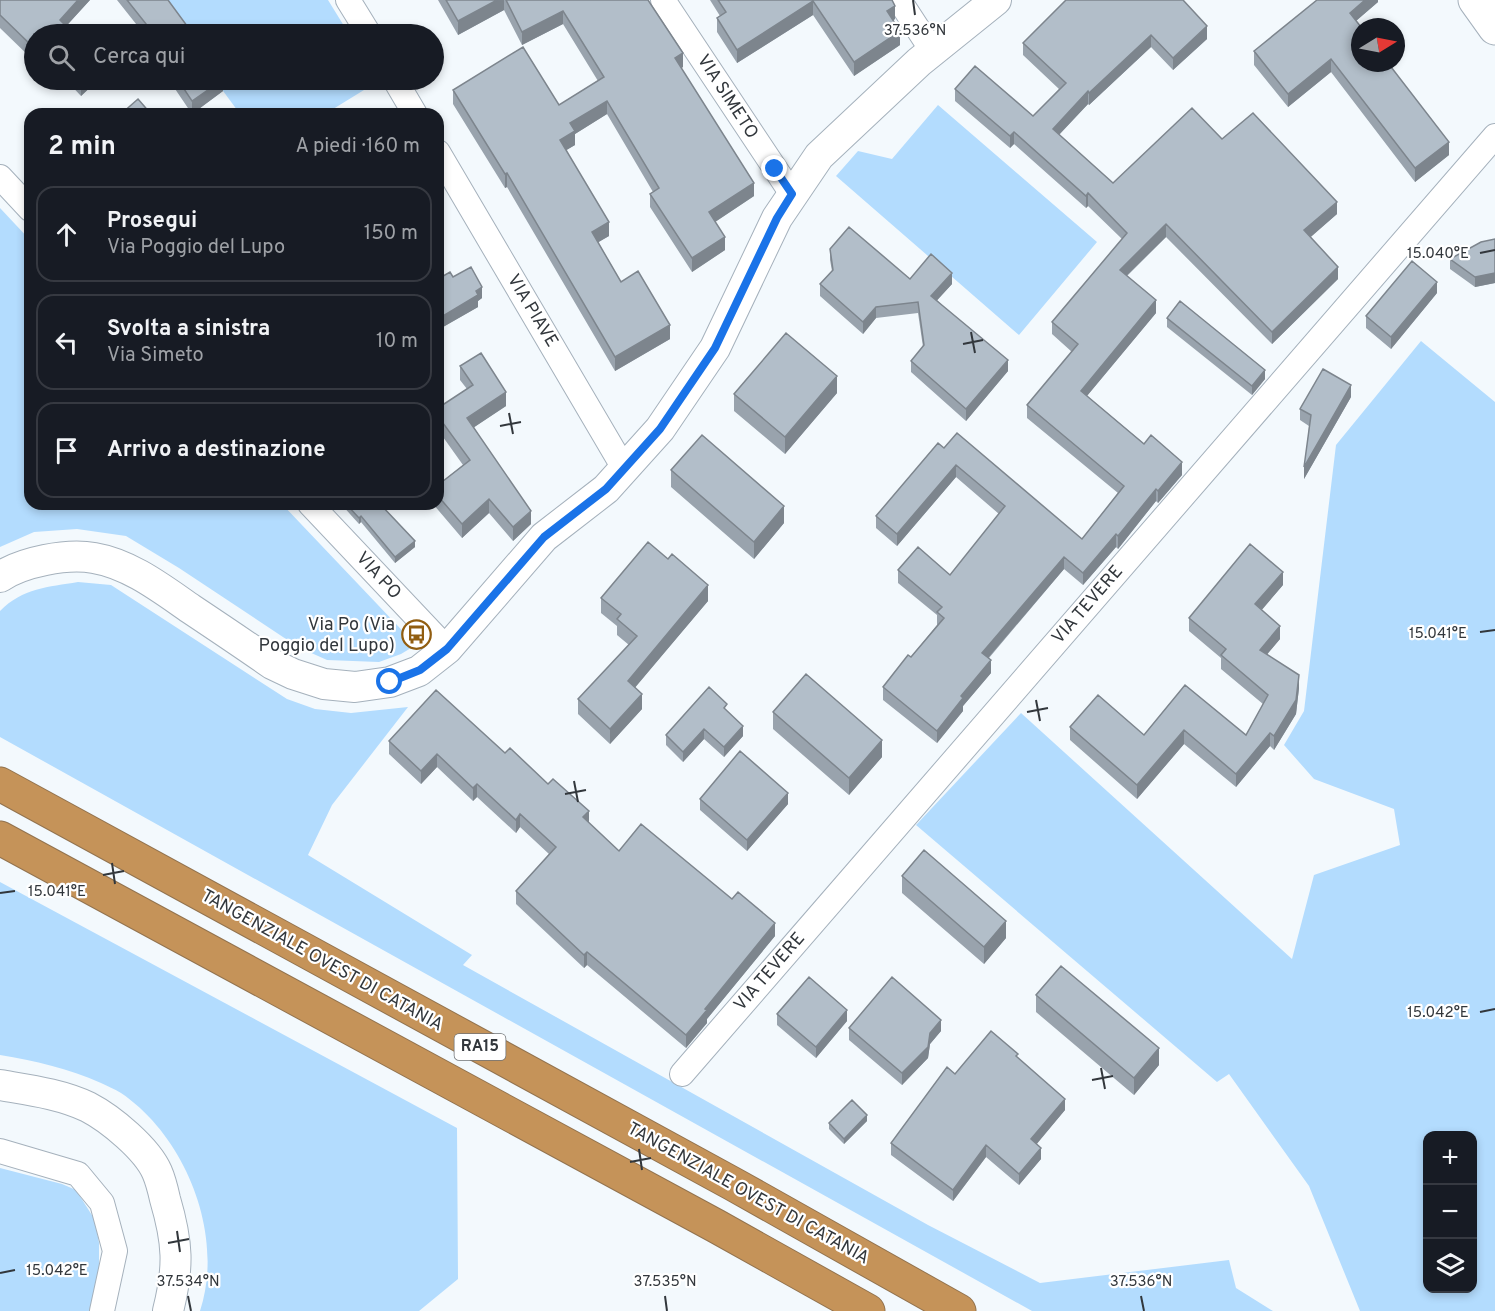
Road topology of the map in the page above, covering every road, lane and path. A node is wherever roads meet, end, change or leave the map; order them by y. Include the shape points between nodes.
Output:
1 (348, 0) edge
2 (663, 0) edge
3 (899, 0) edge
4 (996, 0) edge
5 (1475, 0) edge
6 (363, 24) edge
7 (1495, 28) edge
8 (933, 51) junction
9 (401, 90) edge
10 (412, 108) edge
11 (1495, 136) edge
12 (444, 162) edge
13 (0, 177) edge
14 (792, 194) junction
15 (24, 202) edge
16 (625, 470) junction
17 (316, 510) edge
18 (0, 577) edge
19 (447, 649) junction
20 (9, 788) edge
21 (0, 838) edge
22 (682, 1074) dead end
23 (0, 1085) edge
24 (0, 1151) edge
25 (102, 1311) edge
26 (168, 1311) edge
27 (868, 1311) edge
28 (959, 1311) edge

1 - 6 street
2 - 14 street, VIA SIMETO
3 - 8 street
4 - 8 street
5 - 7 main road
8 - 14 street via 819,156
9 - 10 street
11 - 22 street, VIA TEVERE
12 - 16 street, VIA PIAVE
13 - 15 street
14 - 16 street via 715,348 660,429
16 - 19 street via 544,537
17 - 19 street, VIA PO
18 - 19 street via 37,562 68,558 93,557 122,566 272,664 324,684 355,687 390,682 420,670
20 - 28 highway, TANGENZIALE OVEST DI CATANIA / RA15
21 - 27 highway, RA15
23 - 26 street via 55,1095 88,1107 121,1130 157,1171 177,1246 175,1283
24 - 25 street via 78,1174 102,1203 115,1251

